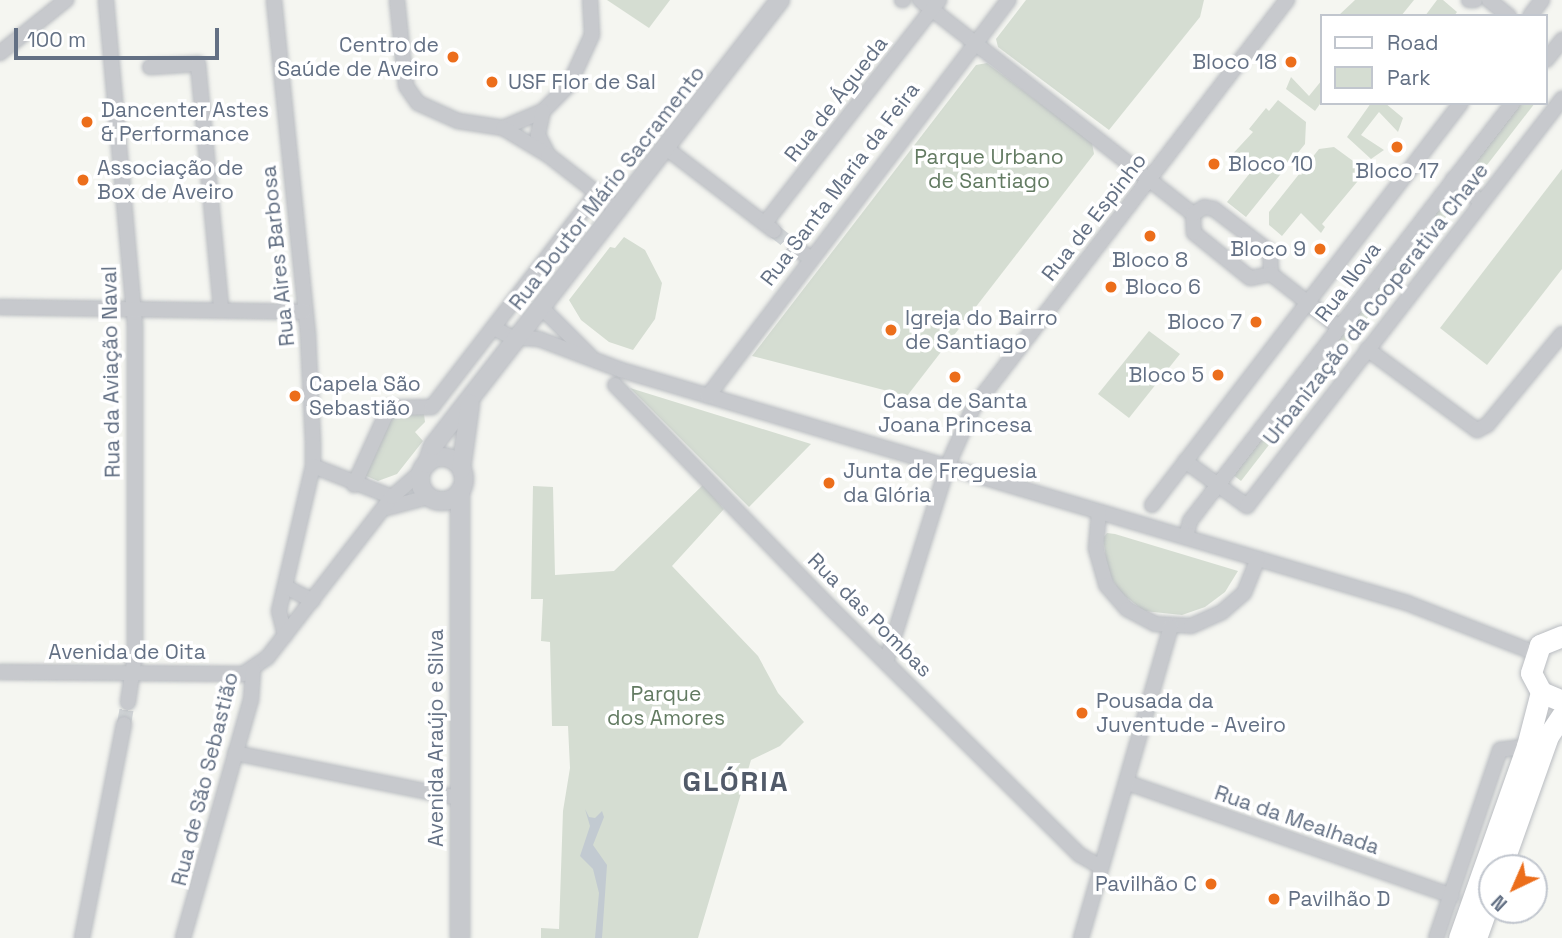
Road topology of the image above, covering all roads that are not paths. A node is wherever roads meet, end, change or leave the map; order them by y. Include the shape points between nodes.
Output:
1 (66, 0) edge
2 (106, 0) edge
3 (274, 0) edge
4 (397, 0) edge
5 (590, 0) edge
6 (780, 0) edge
7 (1009, 0) edge
8 (1287, 0) edge
9 (1469, 0) edge
10 (1475, 0) edge
11 (1489, 0) edge
12 (931, 3) edge
13 (1506, 14) edge
14 (975, 43) junction
15 (0, 53) edge
16 (150, 66) dead end
17 (1562, 99) edge
18 (1459, 105) edge
19 (1511, 105) edge
20 (543, 111) junction
21 (503, 128) junction
22 (666, 148) junction
23 (548, 155) junction
24 (1150, 179) junction
25 (1453, 179) junction
26 (597, 193) junction
27 (1481, 202) junction
28 (619, 210) junction
29 (1193, 214) junction
30 (796, 248) tunnel mouth
31 (810, 258) junction
32 (1271, 274) junction
33 (1307, 301) junction
34 (0, 307) edge
35 (221, 308) junction
36 (542, 308) junction
37 (134, 310) junction
38 (304, 312) junction
39 (494, 328) junction
40 (1340, 328) junction
41 (1562, 334) edge
42 (519, 338) junction
43 (1367, 349) junction
44 (592, 358) junction
45 (615, 385) dead end
46 (708, 396) junction
47 (470, 404) junction
48 (1185, 461) junction
49 (313, 466) junction
50 (947, 467) junction
51 (424, 468) junction
52 (461, 469) junction
53 (354, 485) junction
54 (1217, 486) junction
55 (460, 491) junction
56 (433, 499) junction
57 (390, 503) junction
58 (1152, 505) dead end
59 (1099, 512) junction
60 (459, 537) junction
61 (1186, 537) junction
62 (1258, 559) junction
63 (286, 587) junction
64 (313, 601) junction
65 (1171, 627) junction
66 (1560, 633) edge
67 (285, 635) junction
68 (1535, 653) junction
69 (886, 662) junction
70 (253, 669) junction
71 (0, 672) edge
72 (134, 673) junction
73 (1541, 692) junction
74 (1562, 701) edge
75 (128, 702) tunnel mouth
76 (1562, 715) edge
77 (124, 724) tunnel mouth
78 (1527, 746) junction
79 (235, 753) junction
80 (1128, 783) junction
81 (459, 798) junction
82 (1506, 854) edge
83 (1101, 867) junction
84 (1452, 896) junction
85 (82, 938) edge
86 (183, 938) edge
87 (460, 938) edge
88 (1081, 938) edge
89 (1436, 938) edge
90 (1459, 938) edge

1 - 15 street
2 - 37 street, Rua da Aviação Naval
3 - 38 street, Rua Aires Barbosa
4 - 21 street via 405,86 418,103 458,121
5 - 20 street via 592,35 583,62 569,85
6 - 22 street, Rua Doutor Mário Sacramento
7 - 14 street, Rua Santa Maria da Feira
8 - 24 street, Rua de Espinho
9 - 10 street
11 - 13 street
12 - 14 street
12 - 22 street, Rua de Águeda via 770,227
14 - 24 street
14 - 31 street, Rua Santa Maria da Feira
16 - 35 street via 198,64
17 - 27 street, Urbanização da Cooperativa Chave
18 - 33 street, Rua Nova
19 - 25 street, Rua Nova
20 - 21 street
20 - 23 street via 538,135
21 - 23 street
22 - 28 street, Rua Doutor Mário Sacramento
23 - 26 street
24 - 29 street
24 - 50 street, Rua de Espinho via 973,408
25 - 27 street
25 - 40 street, Rua Nova
26 - 28 street
26 - 39 street
27 - 43 street, Urbanização da Cooperativa Chave
28 - 36 street, Rua Doutor Mário Sacramento
29 - 32 street via 1194,233 1250,278
29 - 32 street via 1204,207 1214,209 1270,252
30 - 31 street
31 - 46 street, Rua Santa Maria da Feira
32 - 33 street
33 - 40 street
33 - 48 street, Rua Nova
34 - 37 street
35 - 37 street
35 - 38 street
36 - 42 street, Rua Doutor Mário Sacramento
36 - 44 street
37 - 72 street, Rua da Aviação Naval
38 - 49 street, Rua Aires Barbosa
39 - 42 street
39 - 53 street via 432,407 389,408
40 - 54 street, Rua Nova
41 - 43 street via 1487,425 1477,430
42 - 44 street via 539,339
42 - 47 street, Rua Doutor Mário Sacramento
43 - 54 street, Urbanização da Cooperativa Chave via 1247,506
44 - 46 street
45 - 69 street, Rua das Pombas
46 - 50 street
47 - 51 street, Rua Doutor Mário Sacramento via 433,446
47 - 52 street, Rua Doutor Mário Sacramento
48 - 54 street
48 - 58 street, Rua Nova
49 - 53 street
49 - 63 street, Rua Aires Barbosa
50 - 59 street
50 - 69 street, Rua de Espinho
51 - 52 street via 445,458
51 - 56 street via 421,485
51 - 57 street, Rua de São Sebastião
52 - 55 street
53 - 57 street
54 - 61 street, Rua Nova via 1190,521
55 - 56 street via 450,500
55 - 60 street, Avenida Araújo e Silva
56 - 57 street
56 - 60 street
57 - 64 street, Rua de São Sebastião
59 - 61 street
59 - 65 street via 1096,549 1106,585 1134,613
60 - 81 street, Avenida Araújo e Silva
61 - 62 street
62 - 65 street via 1244,593 1222,612 1191,625
62 - 68 street via 1407,603
63 - 64 street
63 - 67 street, Rua Aires Barbosa via 279,611
64 - 67 street, Rua de São Sebastião
65 - 80 street
66 - 68 main road
67 - 70 street, Rua de São Sebastião
68 - 73 main road via 1531,673
69 - 83 street, Rua das Pombas via 1080,855
70 - 72 street, Avenida de Oita via 243,674
70 - 79 street, Rua de São Sebastião via 251,700
71 - 72 street, Avenida de Oita
72 - 75 street, Rua da Aviação Naval
73 - 74 main road
73 - 78 main road
76 - 82 main road via 1548,736
77 - 85 street
78 - 84 street via 1500,750
78 - 90 main road
79 - 81 street
79 - 86 street, Rua de São Sebastião
80 - 83 street
80 - 84 street, Rua da Mealhada
81 - 87 street, Avenida Araújo e Silva
83 - 88 street
84 - 89 street

